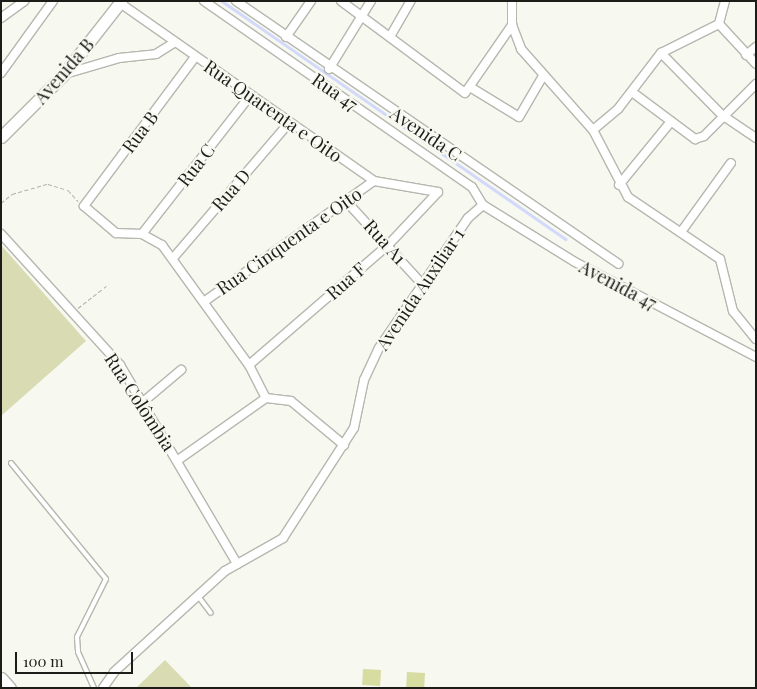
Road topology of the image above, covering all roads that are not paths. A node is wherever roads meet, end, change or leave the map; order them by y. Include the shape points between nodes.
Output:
1 (24, 1) edge
2 (53, 1) edge
3 (204, 1) edge
4 (236, 1) edge
5 (311, 1) edge
6 (341, 1) edge
7 (371, 1) edge
8 (411, 1) edge
9 (512, 1) edge
10 (725, 1) edge
11 (120, 2) edge
12 (362, 15) junction
13 (1, 18) edge
14 (719, 24) junction
15 (512, 25) junction
16 (391, 35) junction
17 (286, 37) junction
18 (175, 42) junction
19 (756, 47) edge
20 (662, 53) junction
21 (746, 55) junction
22 (196, 57) junction
23 (756, 64) edge
24 (329, 68) junction
25 (1, 73) edge
26 (63, 75) junction
27 (543, 76) junction
28 (756, 84) edge
29 (468, 90) junction
30 (632, 92) junction
31 (250, 96) junction
32 (722, 115) junction
33 (289, 123) junction
34 (669, 124) junction
35 (593, 130) junction
36 (1, 137) edge
37 (756, 138) edge
38 (731, 163) dead end
39 (374, 181) junction
40 (619, 185) junction
41 (438, 192) joint
42 (346, 201) junction
43 (484, 205) junction
44 (681, 232) junction
45 (1, 234) edge
46 (142, 234) junction
47 (389, 244) junction
48 (174, 257) junction
49 (618, 264) dead end
50 (422, 284) junction
51 (205, 301) junction
52 (756, 339) edge
53 (756, 357) edge
54 (249, 365) junction
55 (182, 370) dead end
56 (266, 398) junction
57 (143, 402) junction
58 (344, 445) junction
59 (178, 460) junction
60 (11, 463) dead end
61 (236, 564) junction
62 (198, 596) junction
63 (212, 613) dead end
64 (1, 678) edge
65 (10, 688) edge
66 (94, 688) edge
67 (103, 688) edge

1 - 13 street
2 - 25 street
3 - 43 street, Rua 47 via 472,187
4 - 17 street, Avenida C
5 - 17 street
6 - 12 street
7 - 12 street
8 - 16 street
9 - 15 street
10 - 14 street
11 - 18 street, Rua Quarenta e Oito
11 - 26 street, Avenida B
12 - 16 street
12 - 24 street
14 - 20 street
14 - 21 street
15 - 27 street via 520,49
15 - 29 street
16 - 29 street via 416,61
17 - 24 street, Avenida C
18 - 22 street, Rua Quarenta e Oito
18 - 26 street via 156,54 119,58
19 - 21 street
20 - 30 street
20 - 32 street
21 - 23 street
22 - 31 street, Rua Quarenta e Oito
22 - 46 street, Rua B via 84,206 116,232
24 - 49 street, Avenida C
26 - 36 street, Avenida B
27 - 29 street via 518,117
27 - 35 street
28 - 32 street
30 - 34 street
30 - 35 street
31 - 33 street, Rua Quarenta e Oito
31 - 46 street, Rua C
32 - 34 street via 695,139
32 - 37 street
33 - 39 street, Rua Quarenta e Oito
33 - 48 street, Rua D
34 - 40 street
35 - 40 street
38 - 44 street
39 - 41 street, Rua Quarenta e Oito
39 - 42 street, Rua Cinquenta e Oito
40 - 44 street via 641,208
41 - 47 street, Rua F
42 - 47 street, Rua A1
42 - 51 street, Rua Cinquenta e Oito
43 - 50 street, Avenida Auxiliar 1 via 468,218
43 - 53 street, Avenida 47 via 575,262
44 - 52 street via 720,259 733,311
45 - 57 street, Rua Colômbia via 120,365
46 - 48 street
47 - 50 street, Rua A1
47 - 54 street, Rua F
48 - 51 street
50 - 58 street, Avenida Auxiliar 1 via 379,348 364,380 360,414
51 - 54 street
54 - 56 street
55 - 57 street
56 - 58 street via 291,402
56 - 59 street
57 - 59 street, Rua Colômbia
58 - 61 street, Avenida Auxiliar 1 via 280,541
59 - 61 street, Rua Colômbia
60 - 66 lane via 106,578 104,591 77,637 78,652
61 - 62 street, Avenida Auxiliar 1
62 - 63 lane
62 - 67 street, Avenida Auxiliar 1
64 - 65 street

